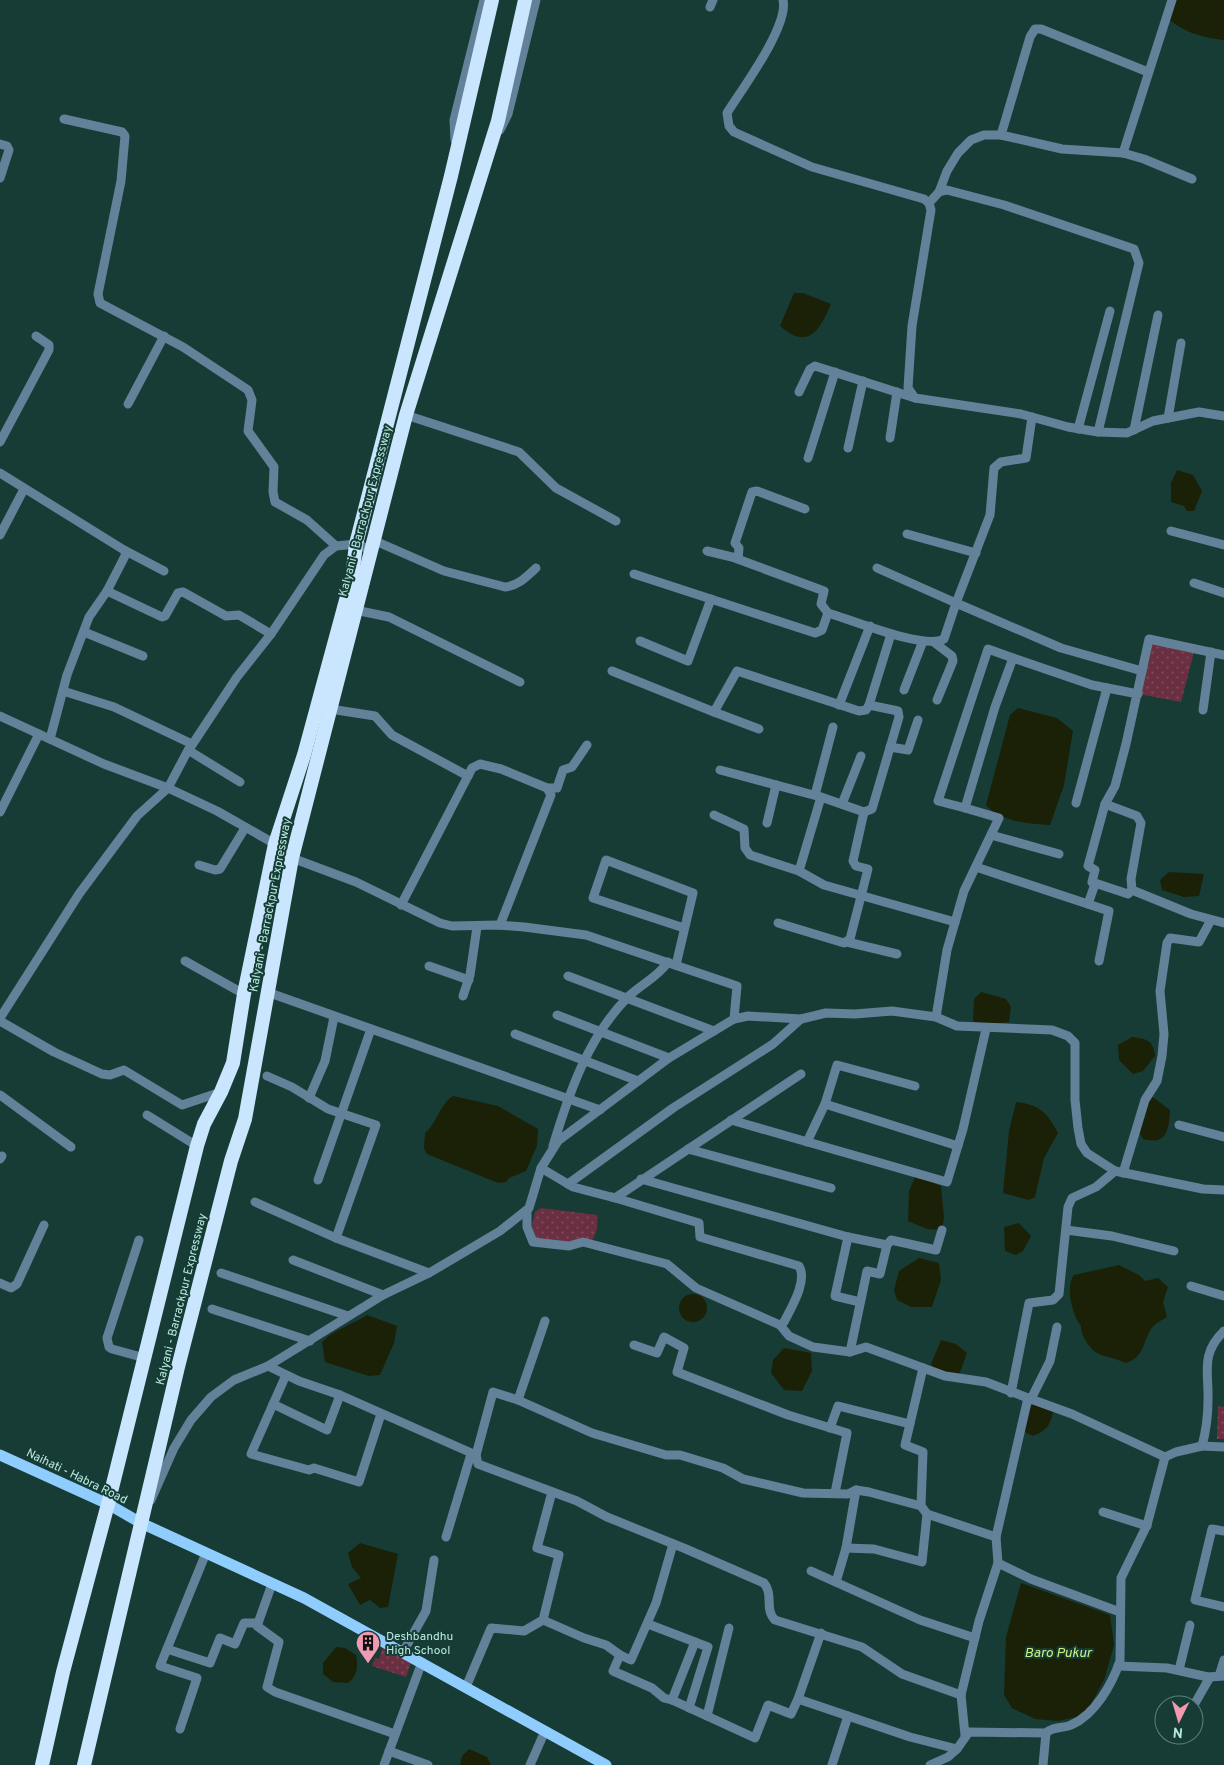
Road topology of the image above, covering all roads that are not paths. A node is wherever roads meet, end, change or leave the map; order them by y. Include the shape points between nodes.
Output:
1 (484, 0) edge
2 (492, 0) edge
3 (525, 0) edge
4 (536, 0) edge
5 (783, 0) edge
6 (1172, 0) edge
7 (1148, 72) junction
8 (64, 119) dead end
9 (1001, 135) junction
10 (0, 144) edge
11 (1123, 153) junction
12 (488, 155) junction
13 (456, 156) junction
14 (0, 178) edge
15 (1192, 179) dead end
16 (939, 192) junction
17 (929, 203) junction
18 (1110, 311) dead end
19 (1158, 315) dead end
20 (36, 336) dead end
21 (164, 336) junction
22 (1181, 343) dead end
23 (835, 372) junction
24 (863, 381) junction
25 (799, 392) dead end
26 (897, 392) junction
27 (915, 398) junction
28 (128, 404) dead end
29 (406, 415) junction
30 (1224, 416) edge
31 (1032, 417) junction
32 (1168, 418) junction
33 (1078, 429) junction
34 (1134, 430) junction
35 (1098, 432) junction
36 (890, 438) dead end
37 (0, 442) edge
38 (848, 448) dead end
39 (808, 458) dead end
40 (0, 473) edge
41 (24, 489) junction
42 (805, 509) dead end
43 (616, 521) dead end
44 (1172, 531) dead end
45 (907, 534) dead end
46 (0, 535) edge
47 (356, 544) junction
48 (372, 545) junction
49 (1224, 545) edge
50 (336, 546) junction
51 (124, 550) junction
52 (707, 551) dead end
53 (976, 553) junction
54 (738, 559) junction
55 (536, 568) dead end
56 (877, 568) dead end
57 (164, 571) dead end
58 (634, 574) dead end
59 (1194, 583) dead end
60 (107, 590) junction
61 (1224, 593) edge
62 (711, 600) junction
63 (956, 603) junction
64 (355, 610) junction
65 (828, 613) junction
66 (870, 626) junction
67 (84, 632) junction
68 (271, 634) junction
69 (891, 634) junction
70 (640, 641) dead end
71 (923, 641) junction
72 (935, 643) junction
73 (1211, 652) junction
74 (1224, 655) edge
75 (143, 656) dead end
76 (1013, 658) junction
77 (612, 671) dead end
78 (1142, 671) junction
79 (520, 682) dead end
80 (1107, 688) junction
81 (63, 690) junction
82 (904, 690) dead end
83 (1138, 694) junction
84 (937, 700) dead end
85 (839, 704) junction
86 (869, 705) junction
87 (330, 709) junction
88 (1203, 710) dead end
89 (714, 712) junction
90 (0, 716) edge
91 (918, 720) dead end
92 (834, 727) dead end
93 (759, 729) dead end
94 (39, 734) junction
95 (50, 739) junction
96 (587, 745) dead end
97 (890, 746) junction
98 (190, 747) junction
99 (861, 756) dead end
100 (720, 770) dead end
101 (468, 776) junction
102 (240, 782) dead end
103 (776, 785) junction
104 (168, 788) junction
105 (548, 788) junction
106 (818, 796) junction
107 (1076, 803) dead end
108 (842, 804) junction
109 (1105, 804) junction
110 (965, 808) junction
111 (0, 812) edge
112 (864, 812) junction
113 (714, 816) dead end
114 (767, 823) dead end
115 (245, 828) junction
116 (991, 836) junction
117 (275, 844) junction
118 (1059, 854) dead end
119 (292, 858) junction
120 (199, 865) dead end
121 (976, 867) junction
122 (799, 872) junction
123 (1095, 884) junction
124 (1132, 890) junction
125 (862, 895) junction
126 (1088, 904) junction
127 (401, 905) junction
128 (1211, 920) junction
129 (955, 922) junction
130 (1224, 922) edge
131 (778, 923) dead end
132 (500, 925) junction
133 (477, 927) junction
134 (684, 928) junction
135 (847, 942) junction
136 (897, 954) dead end
137 (185, 961) dead end
138 (1099, 961) dead end
139 (672, 964) junction
140 (429, 966) dead end
141 (568, 976) dead end
142 (469, 980) junction
143 (267, 992) junction
144 (244, 994) junction
145 (463, 996) dead end
146 (628, 997) junction
147 (556, 1015) dead end
148 (334, 1017) junction
149 (936, 1018) junction
150 (734, 1019) junction
151 (0, 1020) edge
152 (801, 1020) junction
153 (986, 1028) junction
154 (371, 1029) junction
155 (714, 1031) junction
156 (601, 1032) junction
157 (515, 1034) dead end
158 (670, 1058) junction
159 (584, 1061) junction
160 (801, 1074) dead end
161 (267, 1076) dead end
162 (638, 1081) junction
163 (915, 1086) dead end
164 (221, 1092) junction
165 (0, 1095) edge
166 (309, 1098) junction
167 (569, 1098) junction
168 (825, 1104) junction
169 (600, 1110) junction
170 (342, 1113) junction
171 (147, 1115) dead end
172 (732, 1120) junction
173 (1179, 1125) dead end
174 (1224, 1137) edge
175 (807, 1142) junction
176 (197, 1146) junction
177 (553, 1146) junction
178 (958, 1146) junction
179 (71, 1147) dead end
180 (688, 1149) junction
181 (541, 1168) junction
182 (1119, 1172) junction
183 (641, 1179) junction
184 (318, 1180) dead end
185 (568, 1184) junction
186 (831, 1188) dead end
187 (1224, 1190) edge
188 (612, 1197) junction
189 (255, 1202) dead end
190 (527, 1211) junction
191 (44, 1225) dead end
192 (942, 1230) dead end
193 (1066, 1230) junction
194 (848, 1237) junction
195 (336, 1238) junction
196 (139, 1240) dead end
197 (887, 1245) junction
198 (1174, 1251) dead end
199 (293, 1260) dead end
200 (221, 1273) dead end
201 (430, 1273) junction
202 (0, 1283) edge
203 (1191, 1286) dead end
204 (383, 1295) junction
205 (1224, 1296) edge
206 (860, 1302) junction
207 (212, 1309) dead end
208 (348, 1316) junction
209 (545, 1321) dead end
210 (780, 1325) junction
211 (1057, 1327) dead end
212 (1224, 1332) edge
213 (310, 1341) junction
214 (634, 1345) dead end
215 (850, 1352) junction
216 (145, 1358) junction
217 (268, 1366) junction
218 (924, 1368) junction
219 (286, 1375) junction
220 (1011, 1393) junction
221 (340, 1395) junction
222 (1030, 1399) junction
223 (518, 1400) junction
224 (273, 1404) junction
225 (381, 1414) junction
226 (910, 1424) junction
227 (830, 1428) junction
228 (1202, 1446) junction
229 (1224, 1447) edge
230 (0, 1455) edge
231 (474, 1455) junction
232 (1166, 1457) junction
233 (856, 1490) junction
234 (552, 1492) junction
235 (835, 1493) junction
236 (108, 1504) junction
237 (921, 1506) junction
238 (1103, 1512) dead end
239 (927, 1514) junction
240 (141, 1523) junction
241 (1147, 1526) junction
242 (1224, 1531) edge
243 (446, 1537) dead end
244 (996, 1537) junction
245 (673, 1544) junction
246 (846, 1548) junction
247 (206, 1553) junction
248 (434, 1560) dead end
249 (998, 1563) junction
250 (811, 1571) dead end
251 (836, 1582) junction
252 (272, 1584) junction
253 (1224, 1608) edge
254 (1120, 1612) junction
255 (543, 1620) junction
256 (258, 1623) junction
257 (648, 1624) junction
258 (1190, 1625) dead end
259 (729, 1628) dead end
260 (821, 1633) junction
261 (975, 1638) junction
262 (695, 1642) junction
263 (167, 1649) junction
264 (403, 1652) junction
265 (620, 1655) junction
266 (1224, 1660) edge
267 (422, 1662) junction
268 (1118, 1666) junction
269 (1179, 1670) junction
270 (1218, 1676) edge
271 (466, 1687) junction
272 (960, 1695) junction
273 (1202, 1695) edge
274 (798, 1699) junction
275 (672, 1700) junction
276 (689, 1708) junction
277 (707, 1716) junction
278 (848, 1716) junction
279 (180, 1729) dead end
280 (545, 1731) junction
281 (1046, 1733) junction
282 (395, 1734) junction
283 (965, 1735) junction
284 (957, 1749) junction
285 (389, 1751) junction
286 (42, 1765) edge
287 (84, 1765) edge
288 (384, 1765) edge
289 (428, 1765) edge
290 (530, 1765) edge
291 (606, 1765) edge
292 (832, 1765) edge
293 (930, 1765) edge
294 (1043, 1765) edge

1 - 13 street via 454,120
2 - 13 highway
3 - 12 highway, Kalyani - Barrackpur Expressway
4 - 12 street via 508,114
5 - 17 street via 782,19 772,41 727,112 729,126 734,132 812,167
6 - 7 street
7 - 9 street via 1034,29
7 - 11 street
8 - 21 street via 124,134 121,181 98,299 104,306
9 - 11 street via 1062,149
9 - 16 street via 984,135 964,146 947,171
10 - 14 street via 10,150
11 - 15 street
12 - 29 highway, Kalyani - Barrackpur Expressway
13 - 47 highway
16 - 17 street
16 - 35 street via 947,190 1004,205 1134,249 1139,263
17 - 27 street via 931,210 912,326 908,388
18 - 33 street
19 - 34 street
20 - 37 street via 49,345 50,350
21 - 28 street
21 - 50 street via 248,390 252,400 248,431 274,467 275,502 307,520
22 - 32 street
23 - 24 street
23 - 25 street via 813,366
23 - 39 street
24 - 26 street
24 - 38 street
26 - 27 street
26 - 36 street
27 - 31 street
29 - 43 street via 519,452 556,488
29 - 48 highway, Kalyani - Barrackpur Expressway
30 - 32 street via 1199,412
31 - 33 street
31 - 53 street via 1026,458 1001,462 994,468 990,515
32 - 34 street
33 - 35 street
34 - 35 street via 1127,433
40 - 41 street
41 - 46 street
41 - 51 street
42 - 54 street via 752,492 735,543 739,548
44 - 49 street
45 - 53 street
47 - 48 street
47 - 50 street
47 - 117 highway via 352,578 304,755
48 - 55 street via 452,574 505,587 520,582
48 - 64 highway, Kalyani - Barrackpur Expressway
50 - 68 street via 324,555
51 - 57 street
51 - 60 street via 125,556
52 - 54 street
53 - 63 street
54 - 65 street via 824,591 821,604
56 - 63 street
58 - 62 street
59 - 61 street
60 - 67 street via 91,612
60 - 68 street via 162,618 178,593 183,592 226,616 239,615
62 - 65 street via 815,633 822,630
62 - 70 street via 688,661
63 - 72 street via 944,639
63 - 78 street via 1061,648
64 - 79 street via 389,617
64 - 87 highway, Kalyani - Barrackpur Expressway
65 - 66 street
66 - 69 street
66 - 85 street
67 - 75 street
67 - 81 street
68 - 98 street
69 - 71 street
69 - 86 street
71 - 72 street
71 - 82 street
72 - 84 street via 952,656 953,661
73 - 74 street
73 - 78 street via 1149,639
73 - 88 street
76 - 80 street
76 - 110 street
76 - 110 street via 988,649 938,801
77 - 89 street
78 - 83 street
80 - 83 street
80 - 107 street
81 - 95 street
81 - 98 street via 114,707
83 - 109 street via 1115,786
85 - 86 street via 858,711 866,710
85 - 89 street via 737,671
86 - 97 street via 898,711
87 - 101 street via 375,716 392,735
87 - 119 highway, Kalyani - Barrackpur Expressway
89 - 93 street
90 - 94 street
91 - 97 street via 908,750
92 - 106 street
94 - 95 street
94 - 111 street
95 - 104 street
96 - 105 street via 572,767 564,770 557,788
97 - 112 street via 872,808
98 - 102 street
98 - 104 street
99 - 108 street
100 - 103 street
101 - 105 street via 472,768 480,764
101 - 127 street
103 - 106 street
103 - 114 street
104 - 115 street
104 - 151 street via 137,816 112,847 46,944
105 - 132 street via 551,795
106 - 108 street
106 - 122 street
108 - 112 street
109 - 123 street via 1088,866 1095,870 1092,882
109 - 124 street via 1137,816 1142,823
110 - 116 street via 999,818
112 - 125 street via 853,861 856,866 868,869
113 - 122 street via 744,829 750,855
115 - 117 street
115 - 120 street via 220,870
116 - 118 street
116 - 121 street
117 - 119 street
117 - 144 highway
119 - 127 street via 356,882
119 - 143 highway, Kalyani - Barrackpur Expressway
121 - 126 street
121 - 129 street via 964,891
122 - 125 street via 824,886
123 - 124 street via 1128,894
123 - 126 street
124 - 128 street
125 - 129 street
125 - 135 street
126 - 138 street via 1109,911
127 - 133 street via 440,923
128 - 130 street
128 - 182 street via 1199,942 1174,937 1167,943 1160,991 1164,1034 1157,1081 1145,1100
129 - 149 street
131 - 135 street
132 - 133 street
132 - 139 street via 586,935
133 - 142 street
134 - 134 street via 693,893 606,860 593,898
134 - 139 street
135 - 136 street
137 - 144 street
139 - 146 street
139 - 150 street via 736,986
140 - 142 street
141 - 146 street
142 - 145 street
143 - 148 street
143 - 240 highway, Kalyani - Barrackpur Expressway via 245,1119 231,1161
144 - 164 highway via 233,1063
146 - 155 street
146 - 156 street
147 - 156 street
148 - 154 street
148 - 166 street via 325,1062
149 - 152 street via 892,1011 826,1013
149 - 153 street via 957,1026
150 - 152 street via 748,1016
150 - 155 street
151 - 164 street via 54,1052 102,1074 124,1070 182,1105
152 - 185 street via 773,1044 673,1108
153 - 178 street
153 - 182 street via 1052,1030 1073,1040 1076,1049 1075,1100 1081,1144 1087,1153
154 - 167 street
154 - 170 street
155 - 158 street
156 - 158 street
156 - 159 street
157 - 159 street
158 - 162 street
159 - 162 street
159 - 167 street
160 - 172 street
161 - 166 street
162 - 169 street
163 - 168 street via 837,1065
164 - 176 highway via 204,1124
165 - 179 street
166 - 170 street
167 - 169 street
167 - 177 street
168 - 175 street
168 - 178 street
169 - 177 street
170 - 184 street
170 - 195 street via 376,1125
171 - 176 street
172 - 175 street
172 - 180 street
173 - 174 street
175 - 178 street via 947,1182
176 - 216 highway
177 - 181 street
180 - 183 street
180 - 186 street
181 - 185 street
181 - 190 street
182 - 187 street
182 - 193 street via 1072,1198
183 - 188 street
183 - 194 street
185 - 188 street via 593,1194
188 - 210 street via 699,1223 700,1237 799,1266 802,1271 797,1293
189 - 195 street
190 - 201 street
190 - 210 street via 527,1227 533,1242 569,1246 583,1242 667,1264 696,1288
191 - 202 street via 17,1284 12,1288
192 - 197 street via 936,1250 891,1240
193 - 198 street via 1112,1236
193 - 220 street via 1059,1294 1054,1300 1029,1304
194 - 197 street
194 - 206 street via 835,1296
195 - 201 street
196 - 216 street via 107,1338 112,1349
197 - 206 street via 880,1274 867,1271
199 - 204 street
200 - 208 street
201 - 204 street
203 - 205 street
204 - 208 street
206 - 215 street
207 - 213 street
208 - 213 street
209 - 223 street
210 - 215 street via 789,1336 813,1347
211 - 222 street via 1050,1361
212 - 228 street via 1217,1338 1206,1365 1208,1399
213 - 217 street
214 - 227 street via 658,1353 664,1337 684,1348 677,1372
215 - 218 street via 866,1347
216 - 236 highway
217 - 219 street
217 - 240 street via 234,1380 211,1396 191,1420 174,1448
218 - 220 street via 945,1376 986,1382
218 - 226 street
219 - 221 street
219 - 224 street
220 - 222 street
221 - 224 street via 327,1430
221 - 225 street
222 - 232 street via 1072,1414
222 - 244 street
223 - 231 street via 493,1392
223 - 235 street via 582,1429 666,1456 680,1456 724,1468 743,1479 803,1493
224 - 225 street via 252,1454 359,1482
225 - 231 street
226 - 227 street via 838,1406
226 - 237 street via 905,1445 923,1452
227 - 235 street via 847,1433
228 - 229 street
228 - 232 street
230 - 236 main road, Naihati - Habra Road
231 - 234 street via 478,1464
231 - 243 street
232 - 241 street
233 - 235 street via 848,1494
233 - 237 street
233 - 246 street
234 - 245 street
234 - 255 street via 537,1548 559,1556
236 - 240 main road, Naihati - Habra Road
236 - 286 highway
237 - 239 street
238 - 241 street
239 - 244 street
239 - 246 street via 922,1562 874,1549
240 - 247 main road, Naihati - Habra Road
240 - 287 highway, Kalyani - Barrackpur Expressway
241 - 254 street via 1121,1578
242 - 253 street via 1212,1529 1195,1600
244 - 249 street
245 - 257 street
245 - 260 street via 764,1583 775,1620
246 - 251 street
247 - 252 main road, Naihati - Habra Road
247 - 263 street
248 - 264 street via 426,1611
249 - 254 street via 1031,1579
249 - 261 street
250 - 251 street
251 - 261 street via 920,1620
252 - 256 street
252 - 264 main road, Naihati - Habra Road
254 - 268 street
255 - 265 street via 606,1645
255 - 271 street via 524,1631 491,1628
256 - 263 street via 244,1623 235,1644 220,1638 210,1663
256 - 282 street via 257,1626 279,1642 267,1687
257 - 262 street
257 - 265 street via 631,1660
258 - 269 street
259 - 277 street
260 - 272 street via 862,1647 902,1674
260 - 274 street
261 - 272 street
262 - 275 street
262 - 276 street via 708,1648
263 - 279 street via 160,1666 197,1678
264 - 267 main road, Naihati - Habra Road
265 - 275 street via 613,1672
266 - 270 street
267 - 271 main road, Naihati - Habra Road
267 - 282 street
268 - 269 street
268 - 281 street via 1107,1688 1085,1715 1071,1725
269 - 270 street
270 - 273 street
271 - 280 main road, Naihati - Habra Road
272 - 283 street
274 - 277 street via 791,1714 768,1705 755,1738
274 - 278 street
275 - 276 street
276 - 277 street
278 - 284 street
278 - 292 street
280 - 290 street
280 - 291 main road, Naihati - Habra Road
281 - 283 street via 969,1732
281 - 294 street
282 - 285 street
283 - 284 street
284 - 293 street
285 - 288 street
285 - 289 street

